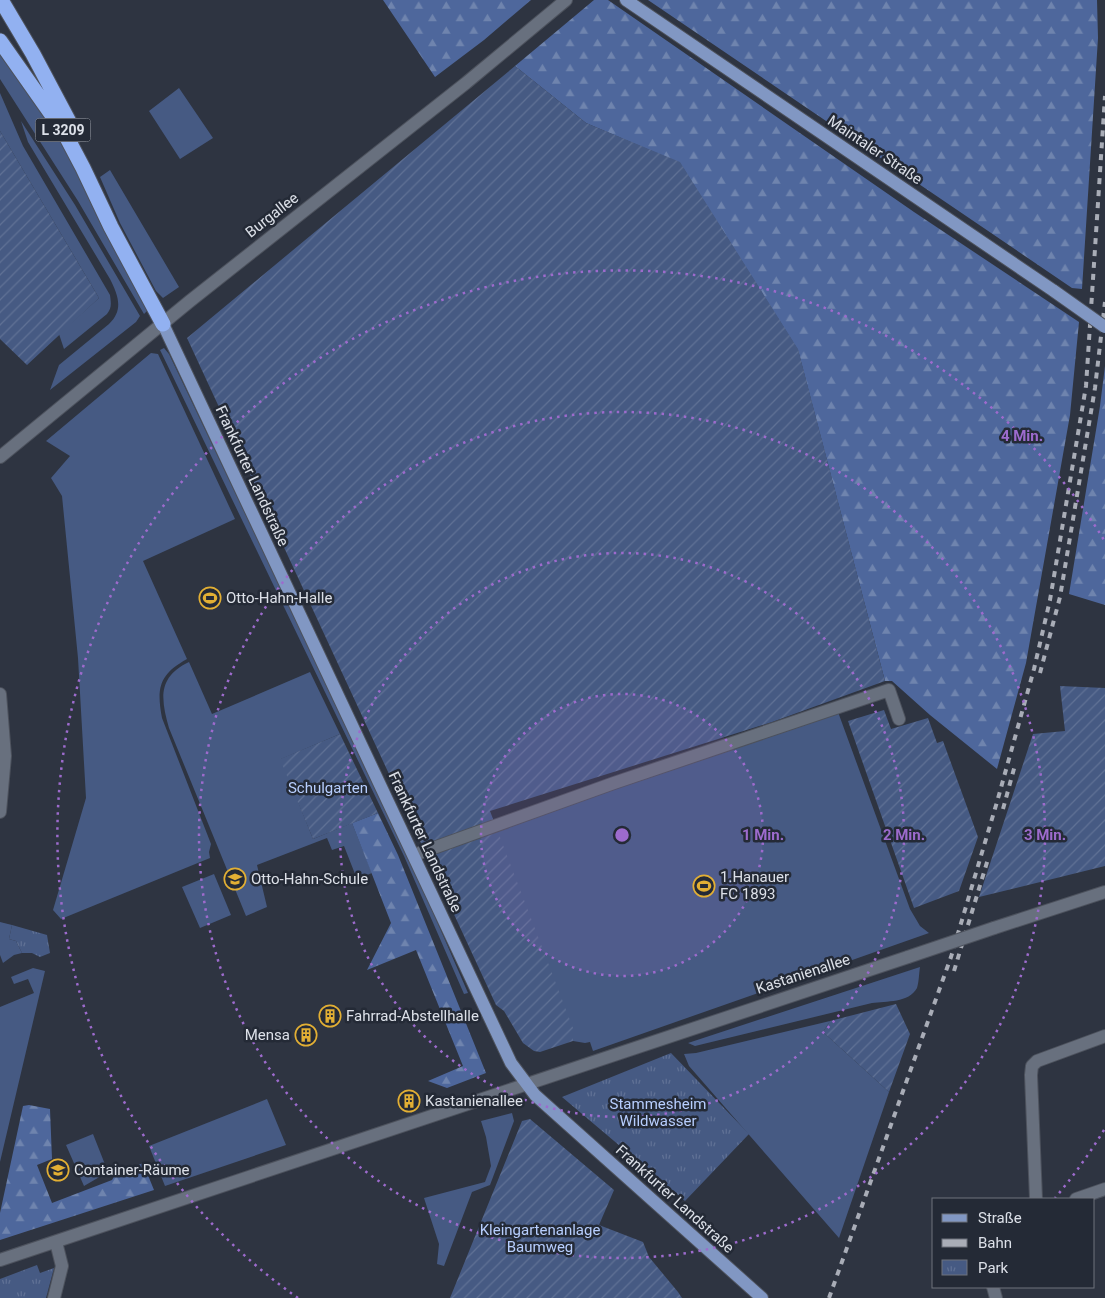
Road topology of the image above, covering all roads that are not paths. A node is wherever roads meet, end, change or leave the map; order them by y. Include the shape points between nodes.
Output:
1 (1, 0) edge
2 (8, 0) edge
3 (566, 0) edge
4 (626, 0) edge
5 (0, 41) edge
6 (33, 54) junction
7 (111, 227) junction
8 (163, 324) junction
9 (1105, 327) edge
10 (0, 457) edge
11 (0, 694) edge
12 (899, 718) dead end
13 (0, 812) edge
14 (414, 855) junction
15 (1105, 892) edge
16 (1105, 1036) edge
17 (527, 1086) junction
18 (1105, 1189) edge
19 (1036, 1198) edge
20 (1079, 1198) edge
21 (56, 1242) junction
22 (0, 1260) edge
23 (54, 1298) edge
24 (762, 1298) edge

1 - 6 highway, L 3209
2 - 6 highway
3 - 8 street, Burgallee
4 - 9 main road, Maintaler Straße, bridge
5 - 7 highway, L 3209 via 64,132
6 - 7 highway, L 3209 via 77,137
7 - 8 highway, L 3209
8 - 10 street, Burgallee
8 - 14 main road, Frankfurter Landstraße / L 3209
11 - 13 street via 5,756
12 - 14 street via 889,690
14 - 17 main road, Frankfurter Landstraße / L 3209 via 507,1055
15 - 17 street, Kastanienallee, bridge
16 - 19 street via 1037,1061 1032,1066
17 - 21 street, Kastanienallee
17 - 24 main road, Frankfurter Landstraße / L 3209 via 634,1186
18 - 20 street
21 - 22 street, Kastanienallee
21 - 23 street via 62,1266

